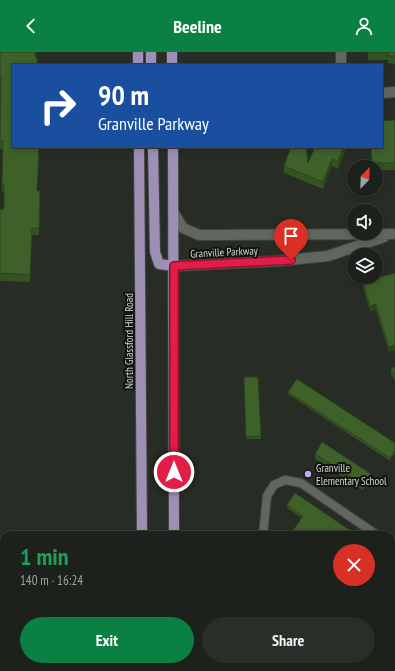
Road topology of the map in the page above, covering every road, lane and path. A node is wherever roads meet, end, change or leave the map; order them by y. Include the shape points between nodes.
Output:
1 (138, 52) edge
2 (151, 52) edge
3 (172, 52) edge
4 (341, 52) edge
5 (138, 64) edge
6 (151, 64) edge
7 (172, 64) edge
8 (341, 64) edge
9 (395, 92) edge
10 (383, 94) edge
11 (139, 148) edge
12 (153, 148) edge
13 (173, 148) edge
14 (174, 213) junction
15 (393, 234) edge
16 (174, 266) junction
17 (142, 531) edge
18 (174, 531) edge
19 (263, 531) edge
20 (371, 531) edge

1 - 5 main road
2 - 6 main road
3 - 7 main road
4 - 8 street
9 - 10 street
11 - 17 main road, North Glassford Hill Road
12 - 16 main road via 155,252 159,264
13 - 14 main road
14 - 15 street, Granville Parkway via 183,228 200,235
14 - 16 main road
15 - 16 street, Granville Parkway via 328,256
16 - 18 main road
19 - 20 lane via 267,496 274,485 285,480 301,483

